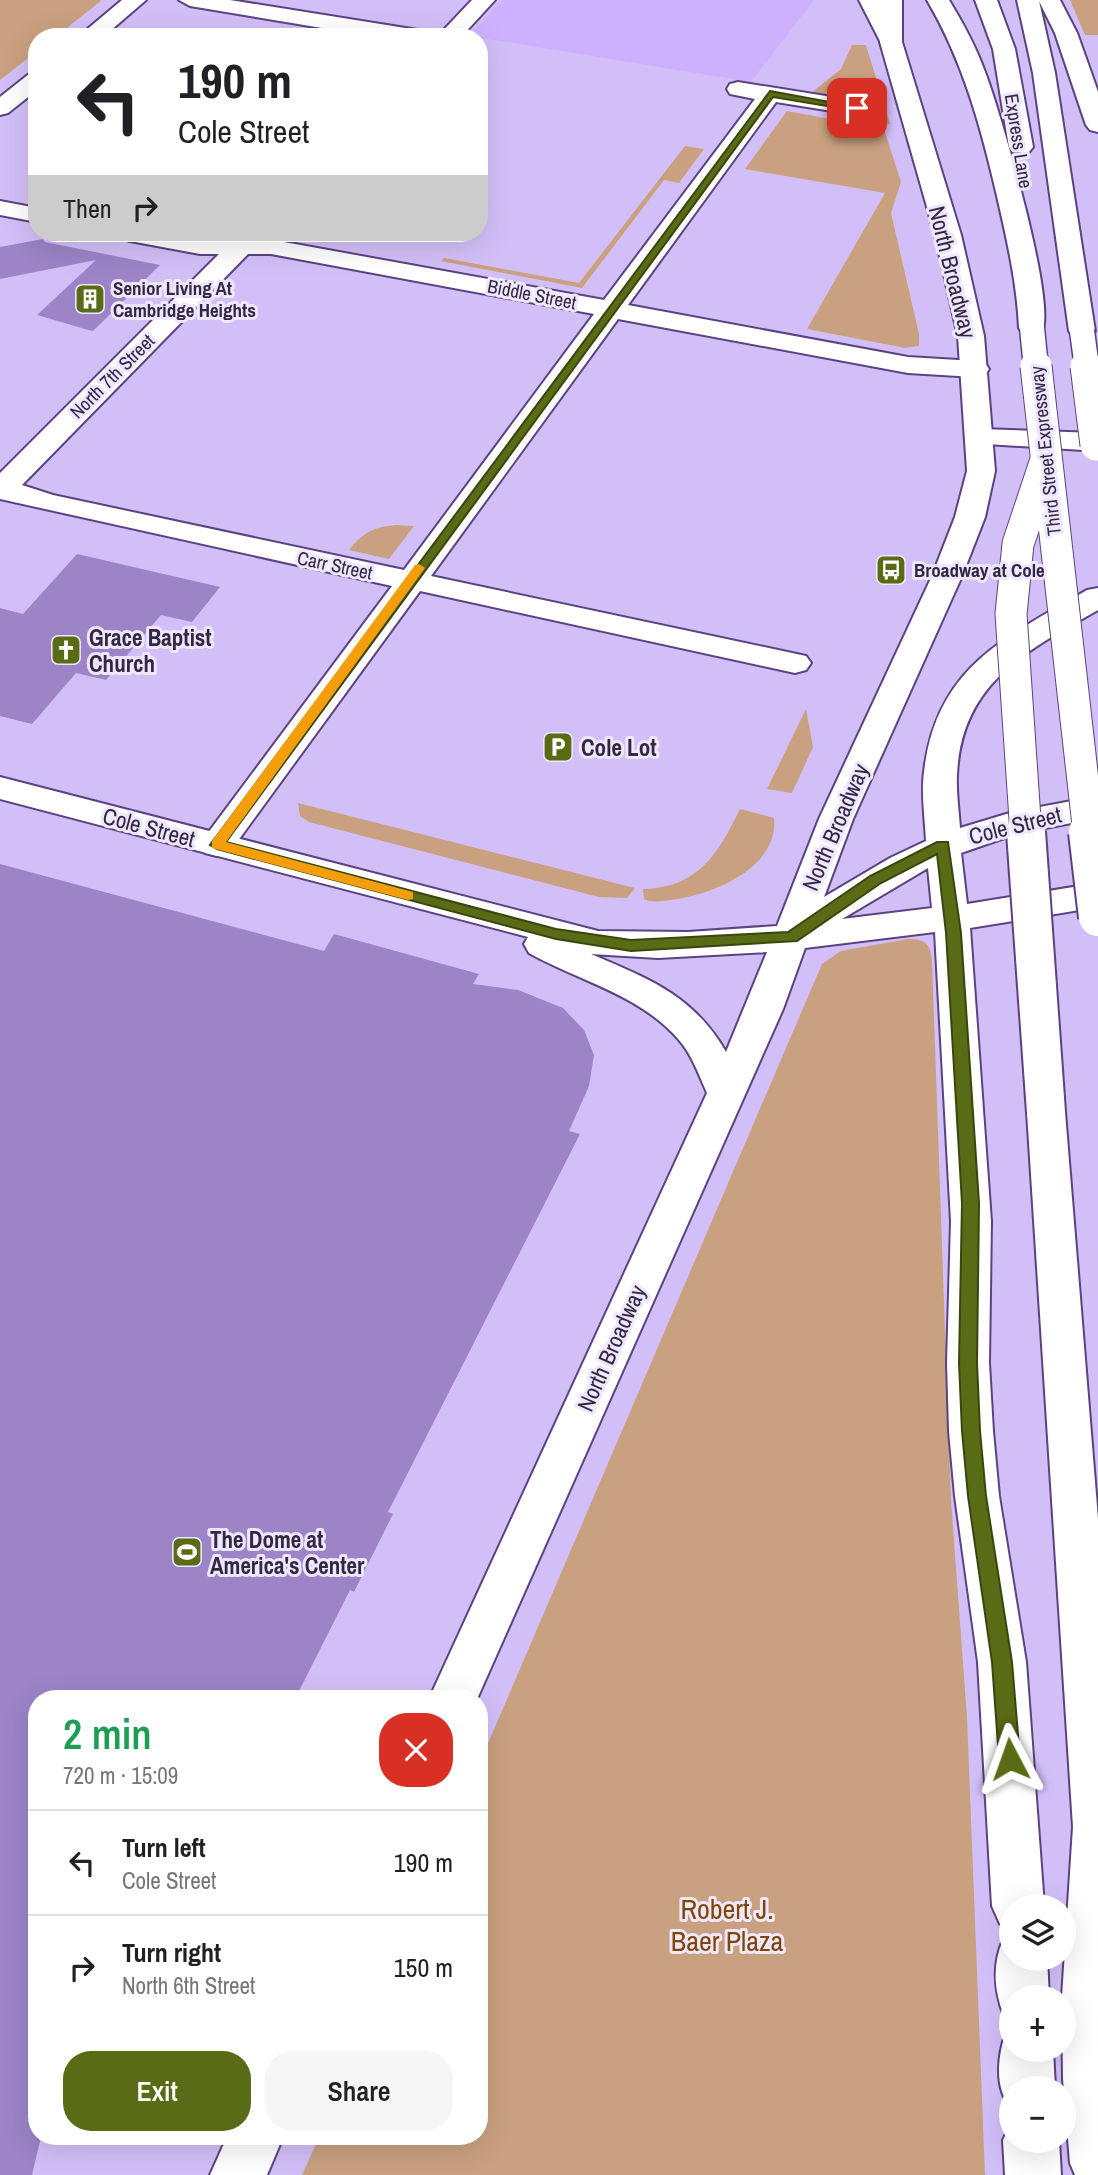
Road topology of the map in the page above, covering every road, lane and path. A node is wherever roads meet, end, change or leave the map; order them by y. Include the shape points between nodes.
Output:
1 (135, 0) edge
2 (190, 0) edge
3 (484, 0) edge
4 (870, 0) edge
5 (891, 0) edge
6 (938, 0) edge
7 (986, 0) edge
8 (1028, 0) edge
9 (1049, 0) edge
10 (100, 28) edge
11 (363, 28) edge
12 (457, 28) edge
13 (891, 42) junction
14 (28, 86) edge
15 (738, 89) dead end
16 (770, 94) junction
17 (0, 108) edge
18 (857, 108) dead end
19 (1098, 125) edge
20 (0, 208) edge
21 (28, 213) edge
22 (178, 242) edge
23 (227, 242) edge
24 (244, 242) edge
25 (257, 242) edge
26 (1031, 286) junction
27 (610, 309) junction
28 (975, 369) junction
29 (981, 437) junction
30 (1098, 448) edge
31 (1046, 460) junction
32 (1, 488) edge
33 (410, 579) junction
34 (1098, 597) edge
35 (795, 663) dead end
36 (0, 788) edge
37 (1098, 807) edge
38 (217, 845) junction
39 (943, 845) junction
40 (1098, 895) edge
41 (1098, 917) edge
42 (952, 918) junction
43 (501, 920) junction
44 (791, 937) junction
45 (726, 1092) junction
46 (457, 1690) edge
47 (1098, 1830) edge
48 (1017, 1894) edge
49 (252, 2145) edge
50 (1032, 2153) edge
51 (1098, 2163) edge
52 (238, 2175) edge
53 (1033, 2175) edge

1 - 10 main road
2 - 11 main road
3 - 12 main road
4 - 13 main road
5 - 13 main road, North Broadway
6 - 26 main road, Third Street Expressway via 959,36 988,110
7 - 26 main road, Express Lane via 1004,49 1023,157
8 - 30 main road, bridge via 1040,50
9 - 19 main road via 1066,33
13 - 28 main road, North Broadway via 962,288
14 - 17 main road
15 - 16 main road
16 - 18 main road
16 - 27 main road
20 - 21 main road
22 - 23 main road, Biddle Street via 200,246
24 - 32 main road, North 7th Street
25 - 27 main road, Biddle Street
26 - 31 main road, Third Street Expressway, bridge
27 - 28 main road, Biddle Street via 908,365
27 - 33 main road
28 - 29 main road, North Broadway
29 - 30 main road
29 - 44 main road, North Broadway via 981,471 961,543 836,819
31 - 41 main road, Third Street Expressway, bridge
31 - 47 main road, bridge via 1018,544 1011,614
32 - 33 main road, Carr Street via 46,502
33 - 35 main road, Carr Street
33 - 38 main road
34 - 39 main road via 992,662 959,703 948,727 940,774
36 - 38 main road, Cole Street
37 - 39 main road, Cole Street via 1019,820
38 - 43 main road, Cole Street
39 - 42 main road
39 - 44 main road, Cole Street via 875,880
40 - 42 main road, Cole Street
42 - 44 main road, Cole Street
42 - 48 main road via 971,1221 971,1431 1002,1662
43 - 44 main road, Cole Street via 598,943 631,946
43 - 45 main road via 580,965 646,993 675,1013 702,1043
44 - 45 main road, North Broadway
45 - 46 main road, North Broadway
47 - 51 main road via 1086,2038
49 - 52 main road
50 - 53 main road

